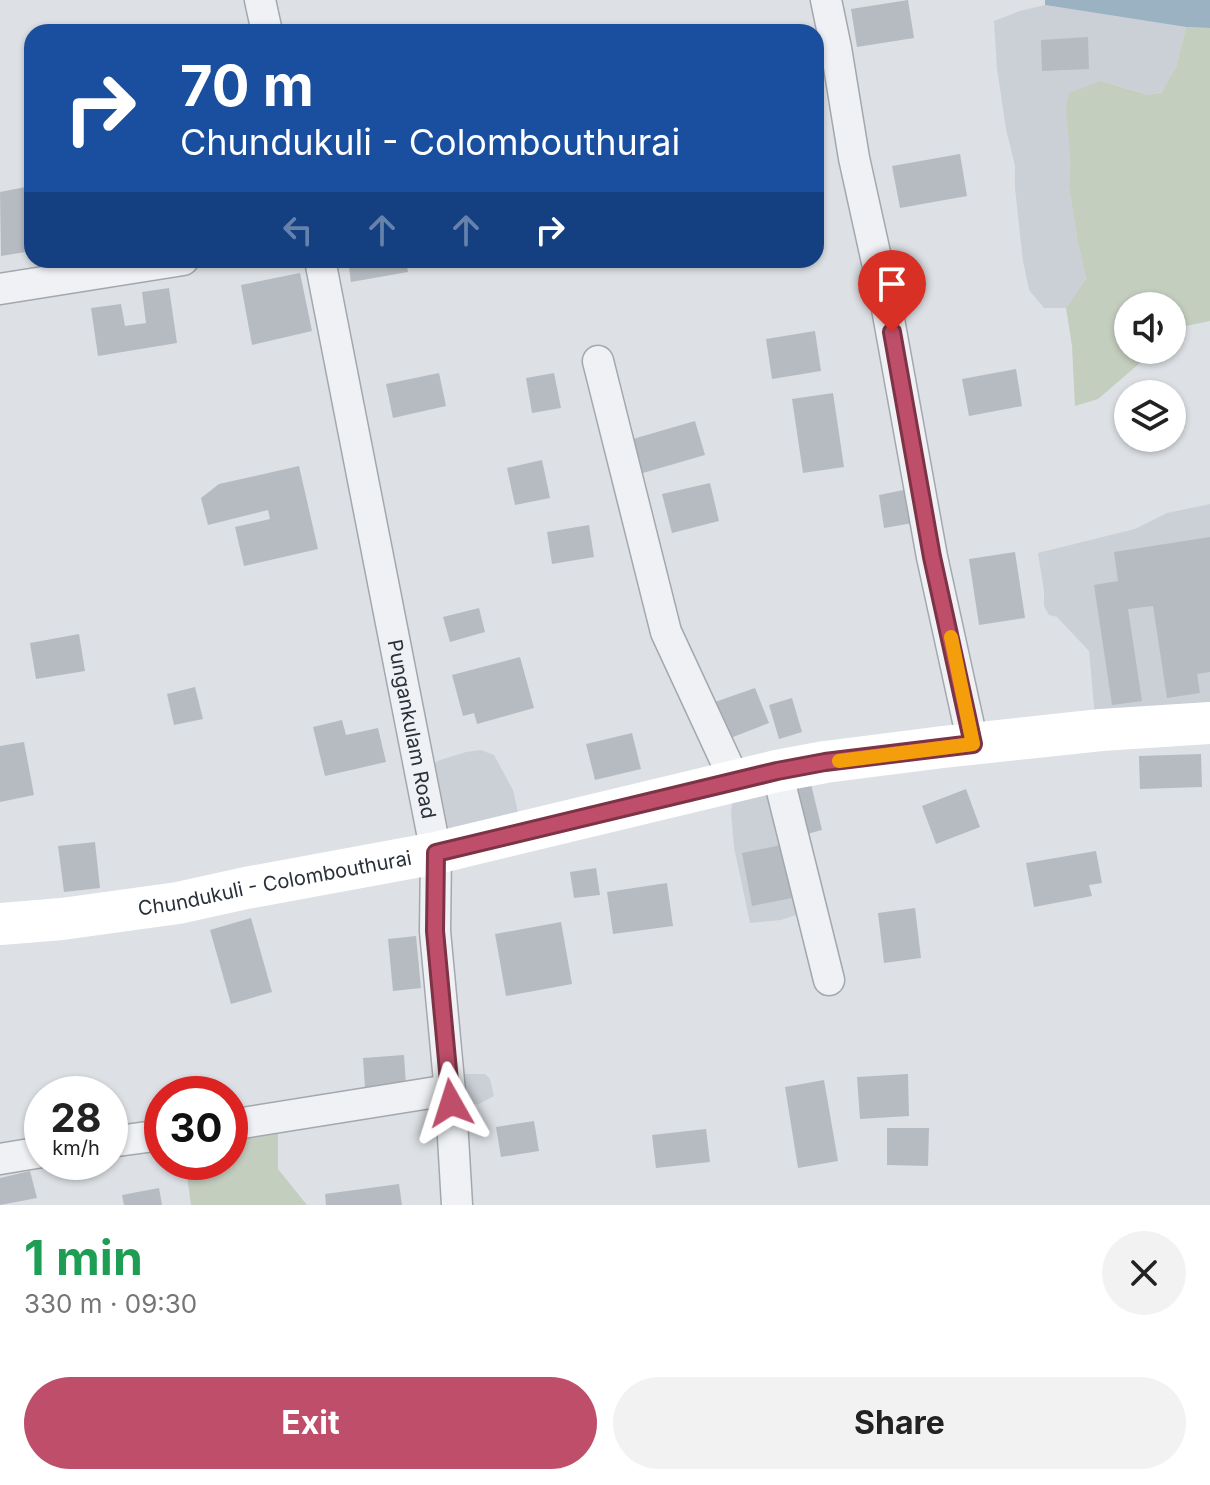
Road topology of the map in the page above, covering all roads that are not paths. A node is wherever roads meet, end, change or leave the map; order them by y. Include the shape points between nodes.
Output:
1 (260, 0) edge
2 (826, 0) edge
3 (265, 24) edge
4 (133, 268) edge
5 (322, 268) edge
6 (0, 289) edge
7 (598, 361) dead end
8 (1210, 723) edge
9 (973, 744) junction
10 (777, 771) junction
11 (735, 781) junction
12 (436, 853) junction
13 (0, 924) edge
14 (829, 980) dead end
15 (449, 1090) junction
16 (248, 1122) edge
17 (24, 1155) edge
18 (0, 1159) edge
19 (457, 1205) edge

1 - 3 street
2 - 9 street
4 - 6 street
5 - 12 street, Pungankulam Road
7 - 11 street via 666,632
8 - 9 main road, Chundukuli - Colombouthurai
9 - 10 main road, Chundukuli - Colombouthurai
10 - 11 main road, Chundukuli - Colombouthurai
10 - 14 street
11 - 12 main road, Chundukuli - Colombouthurai
12 - 13 main road, Chundukuli - Colombouthurai via 178,903
12 - 15 street, Pungankulam Road via 435,931
15 - 16 street
15 - 19 street, Pungankulam Road
17 - 18 street

